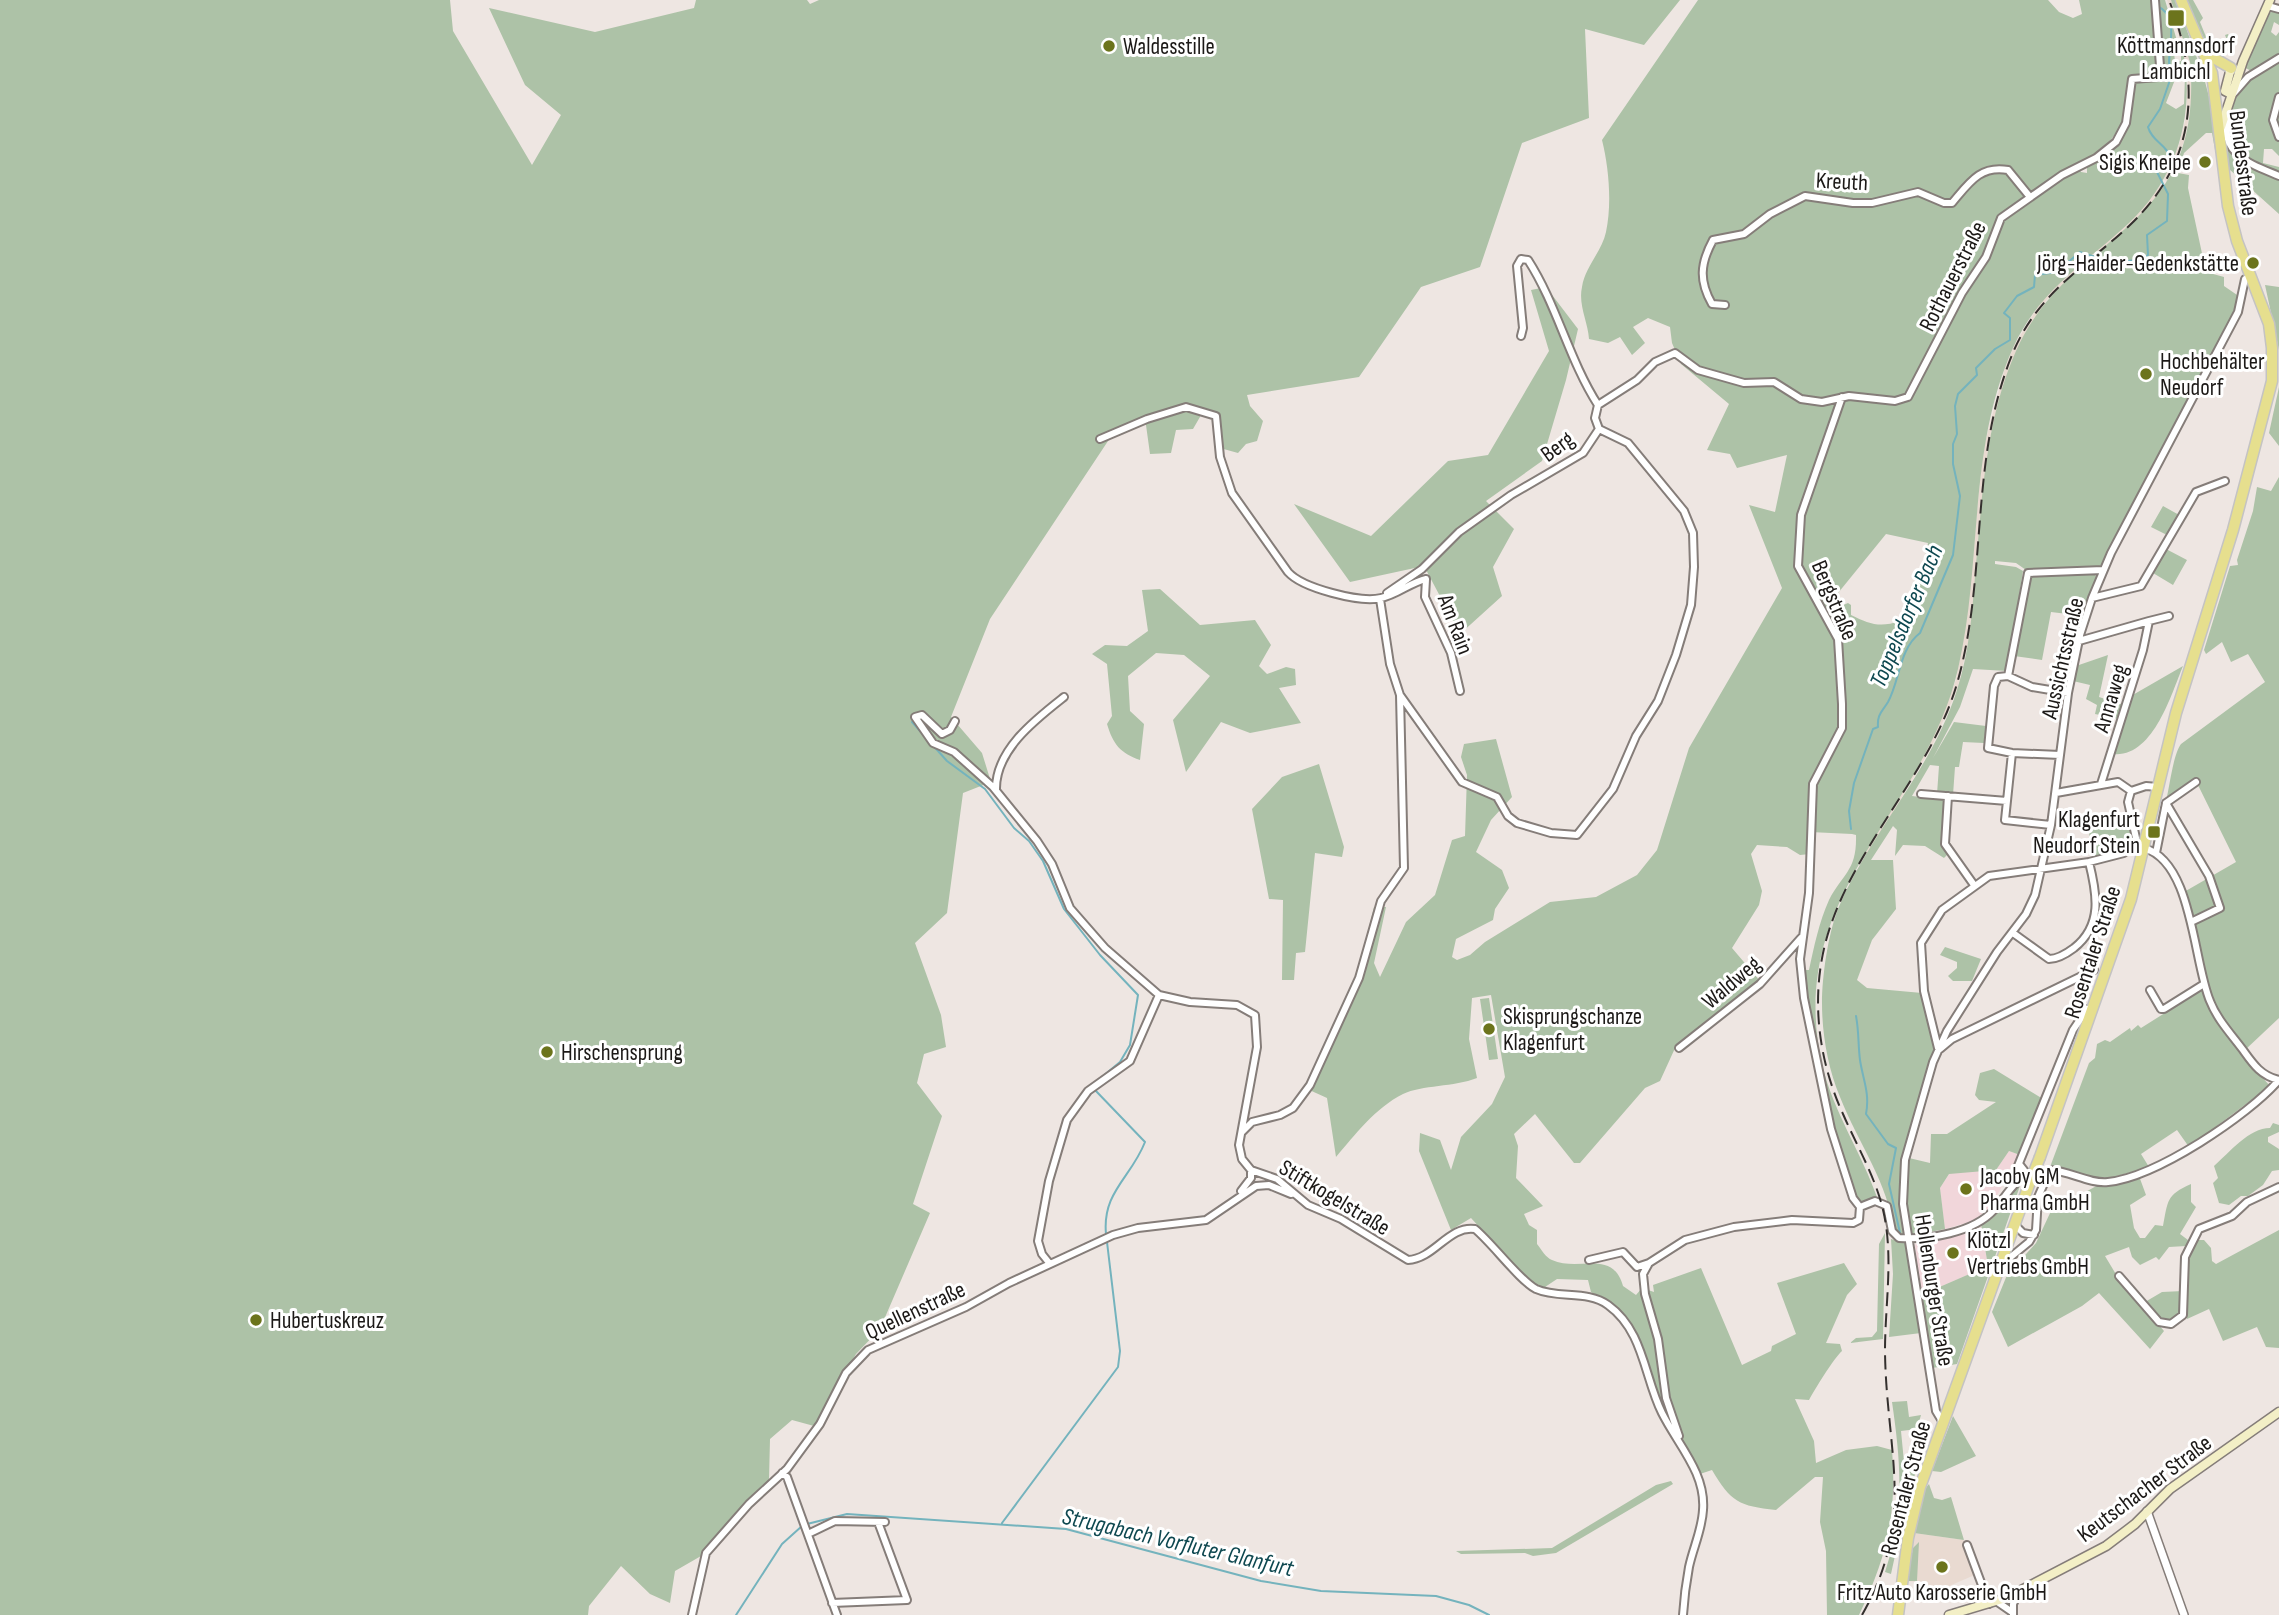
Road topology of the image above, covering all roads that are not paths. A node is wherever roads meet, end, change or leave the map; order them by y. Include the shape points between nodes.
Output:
1 (2181, 0) edge
2 (2269, 3) edge
3 (2155, 4) edge
4 (2279, 9) edge
5 (2199, 44) junction
6 (2279, 58) edge
7 (2243, 61) junction
8 (2231, 68) junction
9 (2212, 73) junction
10 (2165, 77) junction
11 (2231, 95) junction
12 (2279, 97) edge
13 (2220, 133) junction
14 (2279, 137) edge
15 (2279, 176) edge
16 (2030, 197) junction
17 (2248, 278) junction
18 (2257, 291) joint
19 (1725, 305) dead end
20 (1521, 336) dead end
21 (1842, 397) junction
22 (1598, 405) junction
23 (1599, 429) junction
24 (1100, 439) dead end
25 (2225, 481) dead end
26 (2103, 570) junction
27 (2092, 598) junction
28 (1380, 599) junction
29 (2169, 616) dead end
30 (2149, 621) junction
31 (2079, 641) junction
32 (2008, 676) junction
33 (1460, 691) dead end
34 (2068, 693) junction
35 (1400, 695) junction
36 (1064, 697) dead end
37 (955, 721) dead end
38 (2012, 753) junction
39 (2060, 755) junction
40 (2196, 782) dead end
41 (2101, 784) junction
42 (2158, 787) junction
43 (2131, 791) junction
44 (996, 792) junction
45 (2056, 793) junction
46 (1921, 794) dead end
47 (1948, 796) junction
48 (2007, 801) junction
49 (2166, 803) junction
50 (2051, 825) junction
51 (2144, 848) junction
52 (2156, 853) junction
53 (2089, 862) junction
54 (2042, 868) junction
55 (1974, 885) junction
56 (2191, 922) junction
57 (2013, 933) junction
58 (1801, 938) junction
59 (2094, 971) dead end
60 (2204, 984) junction
61 (2150, 990) dead end
62 (1159, 995) junction
63 (1170, 999) junction
64 (1157, 1004) junction
65 (2087, 1009) dead end
66 (1679, 1048) dead end
67 (1938, 1051) junction
68 (2279, 1080) edge
69 (1241, 1133) junction
70 (2020, 1165) junction
71 (1251, 1170) junction
72 (2029, 1178) junction
73 (2010, 1186) junction
74 (2279, 1187) edge
75 (1294, 1195) junction
76 (1235, 1198) junction
77 (1860, 1207) junction
78 (2015, 1225) junction
79 (2034, 1235) junction
80 (1909, 1239) junction
81 (1589, 1260) dead end
82 (1648, 1263) junction
83 (1051, 1264) junction
84 (1999, 1266) junction
85 (1637, 1267) junction
86 (1643, 1274) junction
87 (2119, 1276) dead end
88 (2279, 1412) edge
89 (1939, 1416) junction
90 (1681, 1444) junction
91 (782, 1473) junction
92 (2147, 1511) junction
93 (808, 1532) junction
94 (1967, 1545) dead end
95 (832, 1602) junction
96 (1992, 1602) junction
97 (2010, 1608) edge
98 (692, 1615) edge
99 (837, 1615) edge
100 (1683, 1615) edge
101 (1898, 1615) edge
102 (1949, 1615) edge
103 (2184, 1615) edge

1 - 5 main road, Bundesstraße
2 - 4 street
2 - 7 main road
3 - 10 street
5 - 8 main road via 2211,59
5 - 9 main road, Bundesstraße
6 - 11 street via 2248,77
7 - 8 main road
7 - 11 main road
8 - 9 main road
8 - 11 main road via 2225,91
9 - 10 street
9 - 13 main road, Bundesstraße
10 - 16 street, Rothauerstraße via 2132,79 2126,123 2116,142
11 - 13 main road
11 - 15 street via 2226,126 2231,150
12 - 14 street via 2273,122
13 - 17 main road, Bundesstraße via 2228,206
16 - 19 street, Kreuth via 2008,170 2001,168 1978,173 1952,203 1918,192 1853,203 1805,196 1744,234 1713,240 1701,285 1712,304
16 - 21 street, Rothauerstraße via 2001,218 1986,257 1908,397 1895,401
17 - 18 main road, Bundesstraße
17 - 26 street, Aussichtsstraße via 2238,312
18 - 42 main road, Rosentaler Straße via 2270,331 2271,389
20 - 22 street, Berg via 1517,266 1521,259 1528,260 1539,277 1584,383
21 - 22 street via 1822,402 1801,398 1774,382 1744,383 1698,370 1675,353 1655,362 1637,380
21 - 58 street, Bergstraße via 1801,515 1798,566 1838,639 1842,728 1812,784 1809,893
22 - 23 street, Berg via 1595,418
23 - 28 street, Berg via 1583,453 1459,532 1422,569
23 - 35 street via 1628,443 1684,511 1693,533 1691,605 1676,655 1613,789 1577,835 1517,823 1497,797 1462,782
24 - 28 street via 1186,407 1216,416 1220,457 1232,493 1292,577 1320,589
25 - 27 street via 2196,492 2141,586
26 - 27 street, Aussichtsstraße
26 - 32 street via 2028,573
27 - 31 street, Aussichtsstraße
28 - 33 street, Am Rain via 1426,579 1425,597 1451,653
28 - 35 street
29 - 30 street, Annaweg
30 - 31 street, Annaweg
30 - 41 street, Annaweg
31 - 34 street, Aussichtsstraße
32 - 34 street via 2032,687
32 - 38 street via 1998,677 1994,686 1986,744
34 - 39 street, Aussichtsstraße
35 - 69 street via 1404,868 1381,901 1359,978 1310,1085 1293,1108 1252,1122
36 - 44 street via 1020,735 996,779
37 - 44 street via 942,734 922,715 915,717 933,743 954,752
38 - 39 street
38 - 48 street
39 - 45 street, Aussichtsstraße
40 - 49 street
41 - 43 street via 2122,783
41 - 45 street
42 - 43 street
42 - 51 main road, Rosentaler Straße
43 - 53 street via 2134,843 2124,853
44 - 62 street via 1045,852 1064,898 1083,925
45 - 50 street, Aussichtsstraße
46 - 47 street
47 - 48 street
47 - 55 street via 1945,844
48 - 50 street via 2005,820
49 - 52 street
49 - 56 street via 2209,876 2220,908
50 - 54 street, Aussichtsstraße
51 - 52 street
51 - 72 main road, Rosentaler Straße, bridge via 2115,951
52 - 56 street via 2176,879
53 - 54 street
53 - 57 street via 2095,915 2093,926 2079,943 2049,959
54 - 55 street via 1998,874
54 - 57 street, Aussichtsstraße via 2031,904
55 - 67 street via 1941,910 1921,943 1924,991
56 - 60 street
57 - 67 street, Aussichtsstraße via 1974,986
58 - 66 street, Waldweg via 1760,984
58 - 77 street, Bergstraße via 1804,998 1831,1129
59 - 67 street via 1952,1039
60 - 61 street via 2164,1009
60 - 68 street via 2214,1011 2255,1067
62 - 63 street
62 - 64 street
63 - 64 street
63 - 69 street via 1237,1005 1255,1015 1257,1047
64 - 83 street via 1130,1061 1087,1091 1062,1131 1038,1241
65 - 70 street via 2073,1030
67 - 80 street, Hollenburger Straße via 1905,1160 1903,1204
68 - 79 street via 2206,1138 2155,1169 2107,1182 2050,1170 2038,1197
69 - 71 street, Stiftkogelstraße via 1240,1152
70 - 72 street
70 - 73 street
71 - 75 street, Stiftkogelstraße via 1277,1179
71 - 76 street, Quellenstraße via 1251,1178
72 - 73 street
72 - 78 main road, Rosentaler Straße
73 - 80 street via 1979,1222
74 - 87 street via 2247,1202 2232,1216 2199,1229 2185,1257 2183,1315 2171,1324 2159,1322
75 - 76 street, Quellenstraße via 1264,1185
75 - 90 street, Stiftkogelstraße via 1408,1260 1426,1255 1462,1230 1475,1229 1538,1290 1592,1298 1609,1306 1640,1347 1661,1412
76 - 83 street, Quellenstraße via 1206,1220 1113,1235
77 - 80 street via 1875,1201 1887,1206 1894,1234
77 - 82 street via 1859,1220 1853,1223 1791,1220 1734,1227 1685,1241
78 - 79 street
78 - 84 main road, Rosentaler Straße
79 - 84 street
80 - 89 street, Hollenburger Straße
81 - 85 street via 1623,1252
82 - 85 street
82 - 86 street
83 - 91 street, Quellenstraße via 867,1350 846,1373 820,1424
84 - 89 main road, Rosentaler Straße
85 - 86 street
86 - 90 street via 1662,1381
88 - 92 main road, Keutschacher Straße via 2185,1478
89 - 101 main road, Rosentaler Straße via 1913,1513
90 - 100 street, Stiftkogelstraße via 1697,1472 1703,1510
91 - 93 street
91 - 98 street, Quellenstraße via 706,1553
92 - 97 main road, Keutschacher Straße via 2106,1546 2019,1592
92 - 103 street
93 - 95 street
93 - 95 street via 835,1521 882,1522 907,1600
94 - 96 street
95 - 99 street
96 - 97 main road, Keutschacher Straße
96 - 102 main road, Keutschacher Straße

